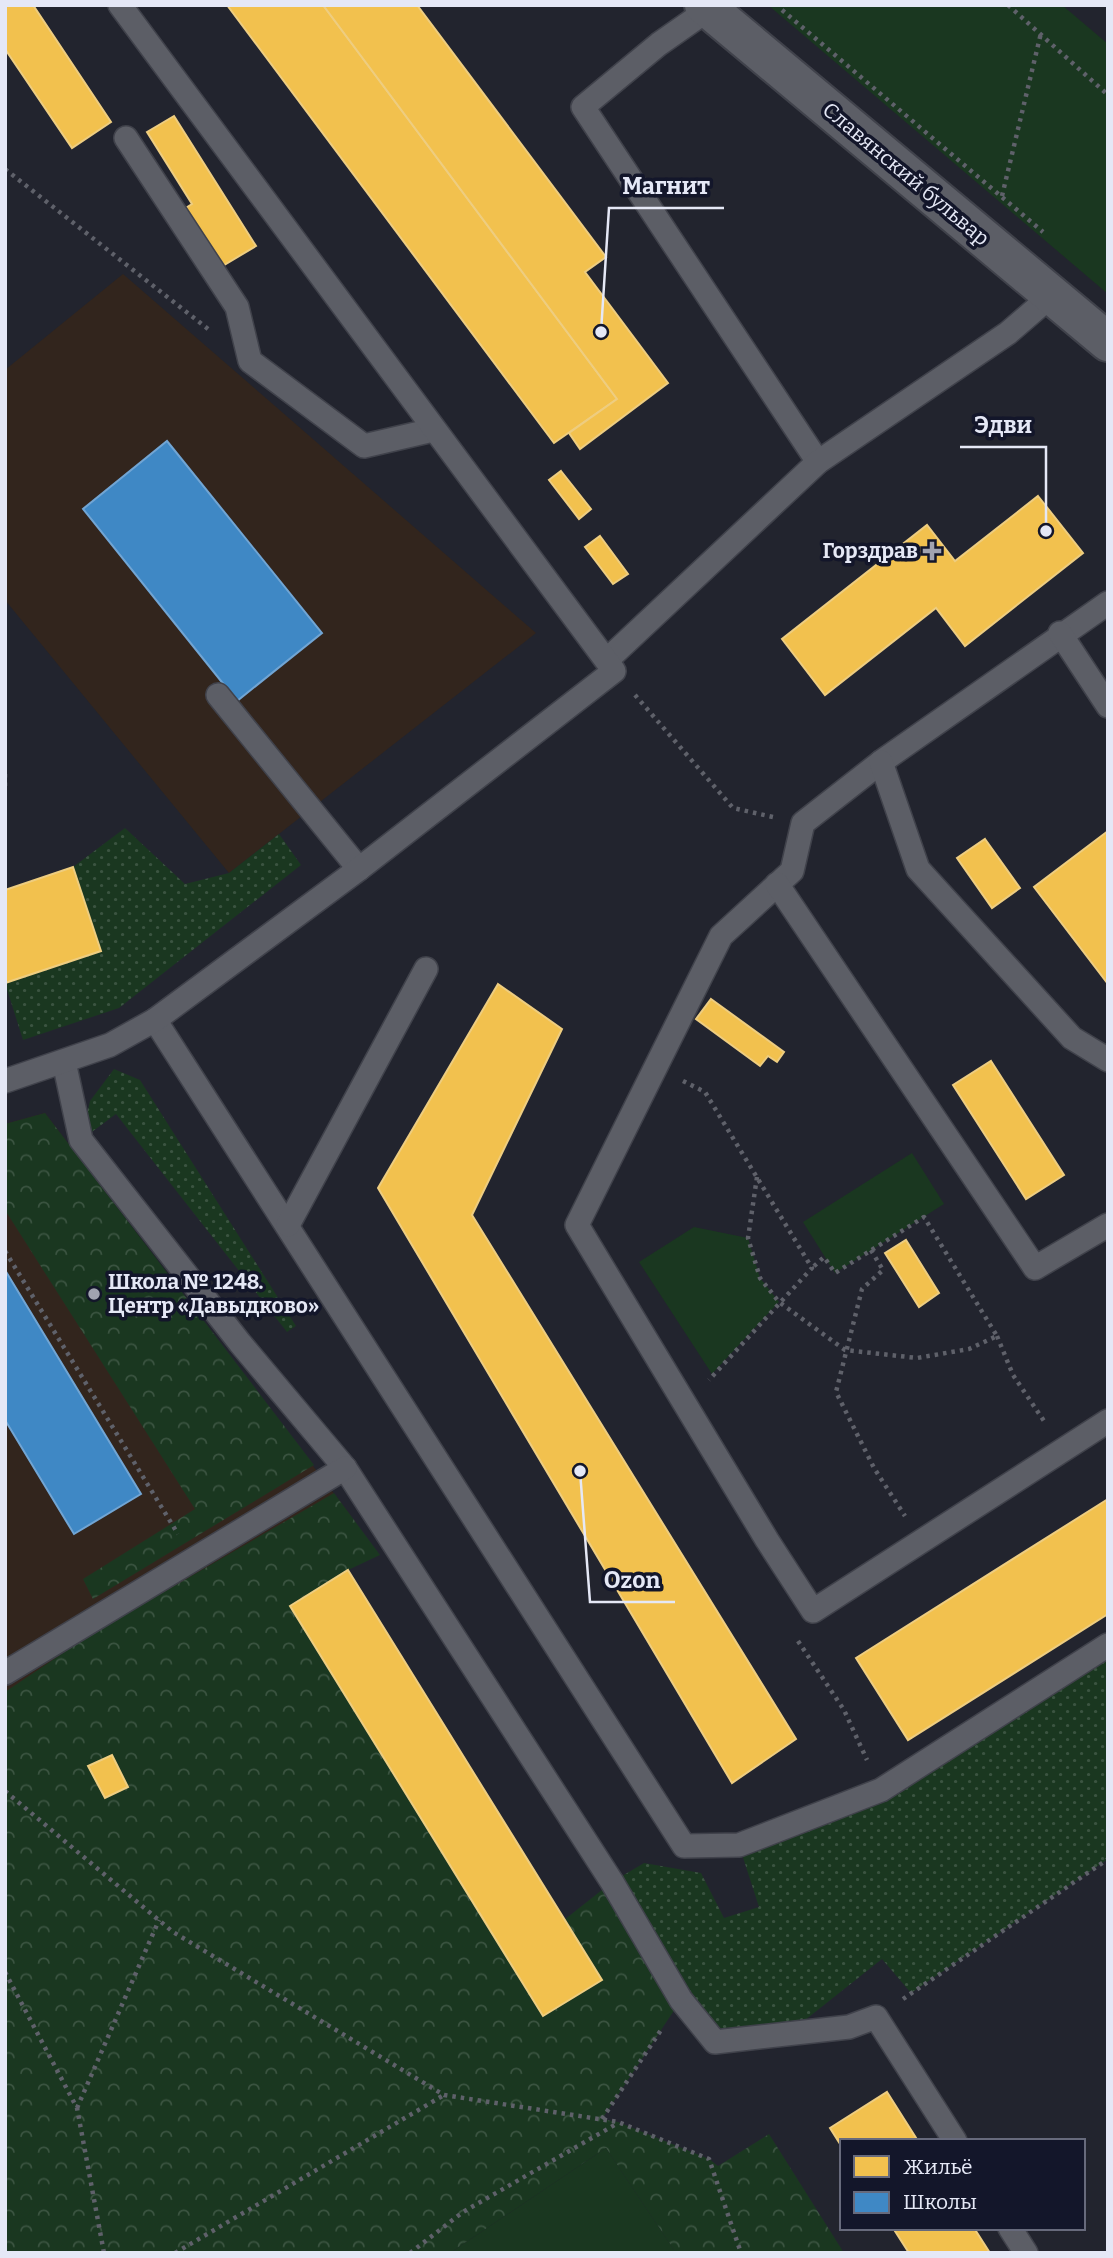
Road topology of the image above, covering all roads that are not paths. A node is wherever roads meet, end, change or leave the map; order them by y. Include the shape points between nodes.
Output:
1 (120, 5) edge
2 (706, 7) edge
3 (126, 138) dead end
4 (1052, 295) junction
5 (1108, 342) edge
6 (433, 430) junction
7 (818, 462) junction
8 (1108, 603) edge
9 (1060, 633) junction
10 (610, 665) junction
11 (218, 695) dead end
12 (1108, 706) edge
13 (881, 762) junction
14 (359, 869) junction
15 (777, 884) junction
16 (426, 969) dead end
17 (155, 1020) junction
18 (1108, 1060) edge
19 (64, 1062) junction
20 (5, 1081) edge
21 (288, 1225) junction
22 (1108, 1225) edge
23 (1108, 1421) edge
24 (345, 1468) junction
25 (1108, 1645) edge
26 (5, 1673) edge
27 (954, 2139) edge
28 (1011, 2230) edge
29 (1026, 2253) edge

1 - 6 lane
2 - 4 street, Славянский бульвар
2 - 7 lane via 583,107
3 - 6 lane via 237,307 250,361 364,446
4 - 5 street, Славянский бульвар
4 - 7 lane via 1008,333
6 - 10 lane
7 - 10 lane
8 - 9 lane
9 - 12 lane
9 - 13 lane
10 - 14 lane
11 - 14 lane
13 - 15 lane via 803,823 792,871
13 - 18 lane via 918,869 1072,1038
14 - 17 lane
15 - 22 lane via 1035,1268
15 - 23 lane via 721,936 578,1225 813,1611
16 - 21 lane
17 - 19 lane via 110,1045
17 - 21 lane
19 - 20 lane
19 - 24 lane via 81,1140
21 - 25 lane via 684,1846 738,1845 881,1790
24 - 26 lane
24 - 27 lane via 612,1882 681,2000 715,2042 849,2027 876,2017
28 - 29 lane

